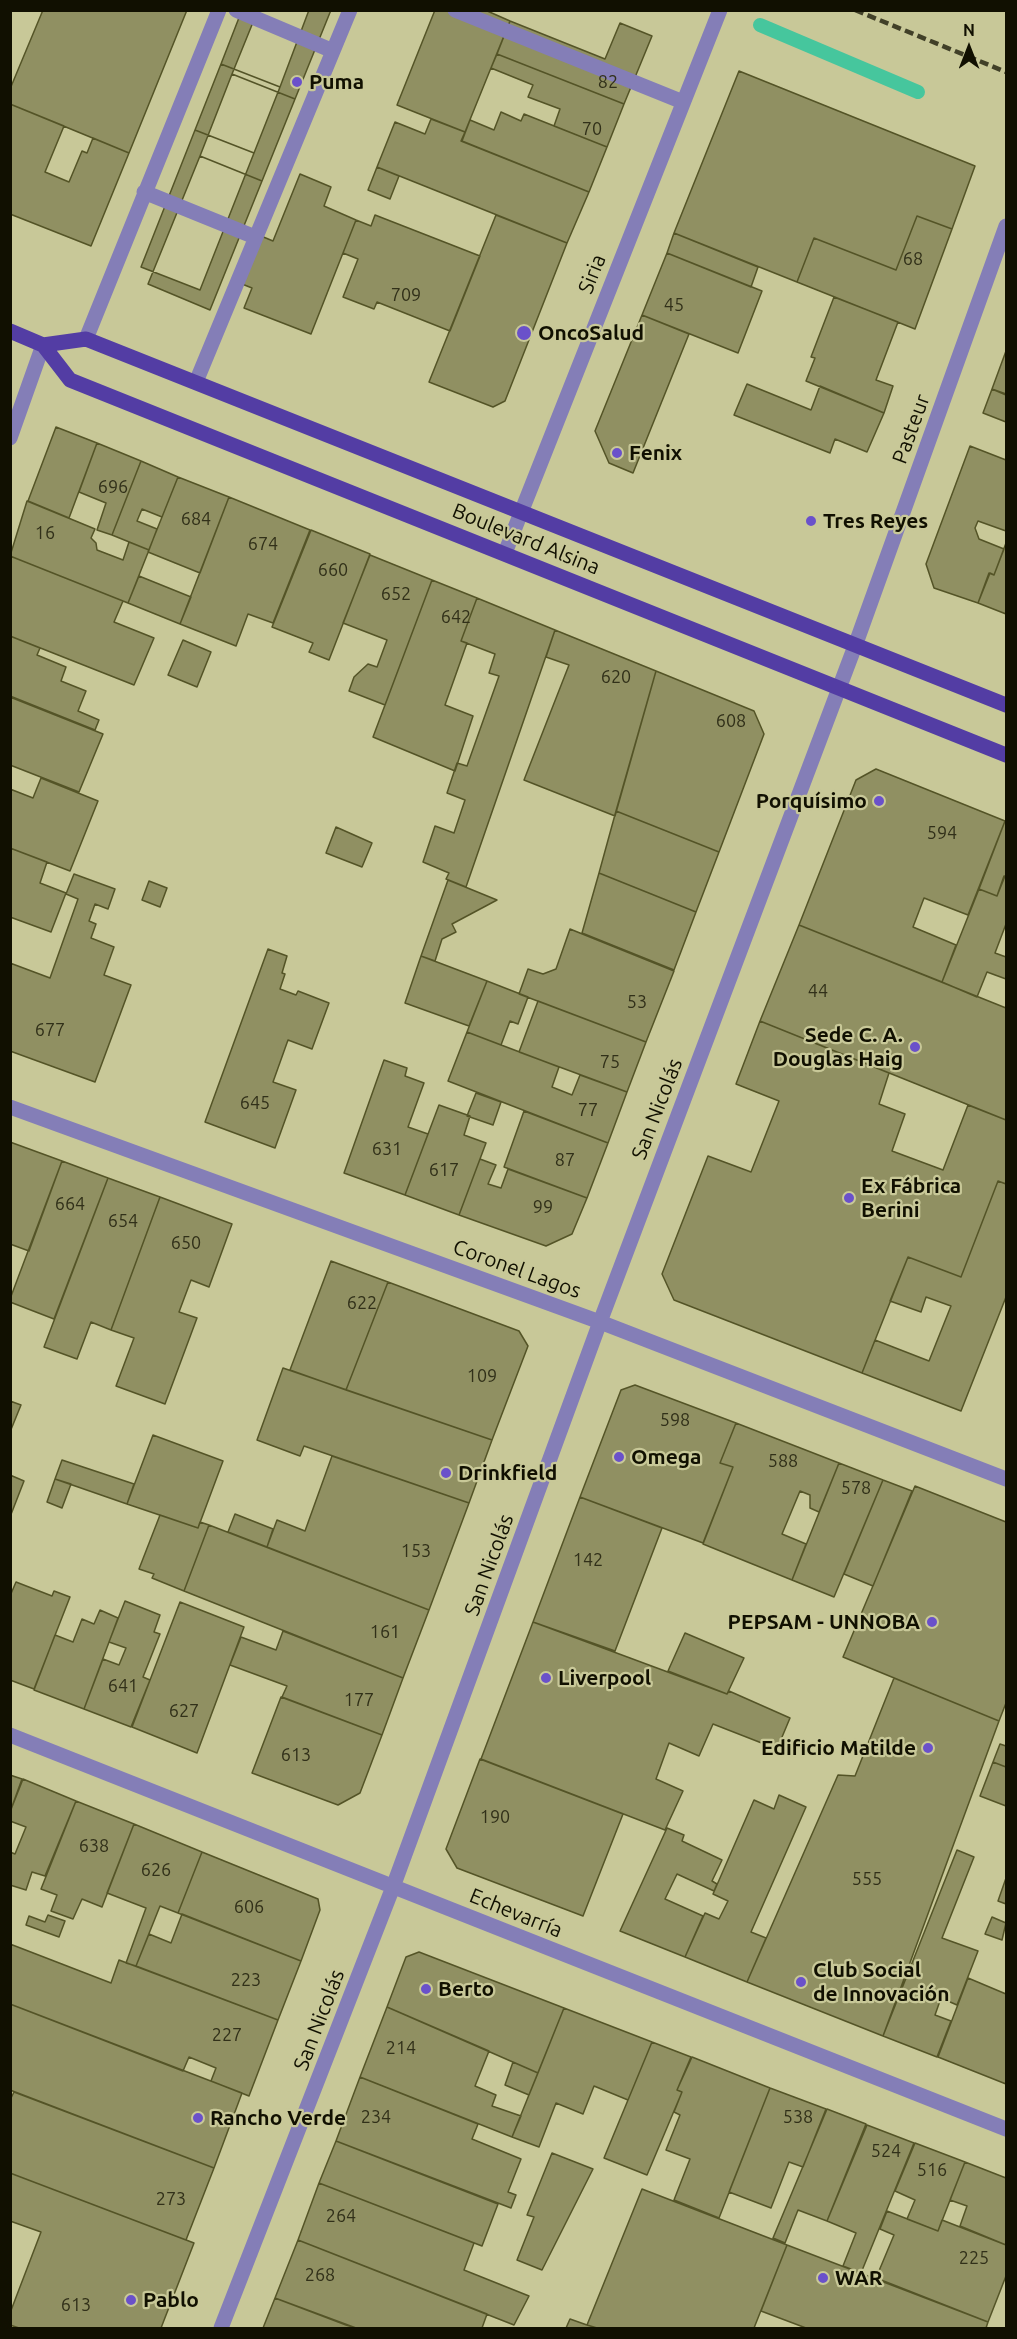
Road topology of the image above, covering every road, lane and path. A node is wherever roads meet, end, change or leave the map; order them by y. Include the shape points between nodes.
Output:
1 (219, 10) edge
2 (236, 10) edge
3 (350, 10) edge
4 (455, 10) edge
5 (720, 10) edge
6 (333, 51) junction
7 (683, 102) junction
8 (144, 192) junction
9 (1006, 226) edge
10 (255, 237) junction
11 (10, 331) edge
12 (87, 339) junction
13 (43, 345) junction
14 (196, 382) junction
15 (10, 438) edge
16 (520, 512) junction
17 (505, 553) junction
18 (855, 646) junction
19 (837, 687) junction
20 (1006, 705) edge
21 (1006, 755) edge
22 (10, 1107) edge
23 (600, 1322) junction
24 (1006, 1479) edge
25 (10, 1735) edge
26 (393, 1887) junction
27 (1006, 2129) edge
28 (221, 2328) edge

1 - 8 street
2 - 6 street
3 - 6 street
4 - 7 street
5 - 7 street, Siria
6 - 10 street
7 - 16 street, Siria
8 - 10 street
8 - 12 street
9 - 18 street, Pasteur
10 - 14 street
11 - 13 main road, Boulevard Alsina
12 - 13 main road, Boulevard Alsina
12 - 14 main road, Boulevard Alsina
13 - 15 street
13 - 17 main road, Boulevard Alsina via 70,380
14 - 16 main road, Boulevard Alsina
16 - 17 street, Siria
16 - 18 main road, Boulevard Alsina
17 - 19 main road, Boulevard Alsina
18 - 19 street, San Nicolás
18 - 20 main road, Boulevard Alsina
19 - 21 main road, Boulevard Alsina
19 - 23 street, San Nicolás
22 - 23 street, Coronel Lagos
23 - 24 street, Coronel Lagos
23 - 26 street, San Nicolás
25 - 26 street, Echevarría
26 - 27 street, Echevarría
26 - 28 street, San Nicolás

